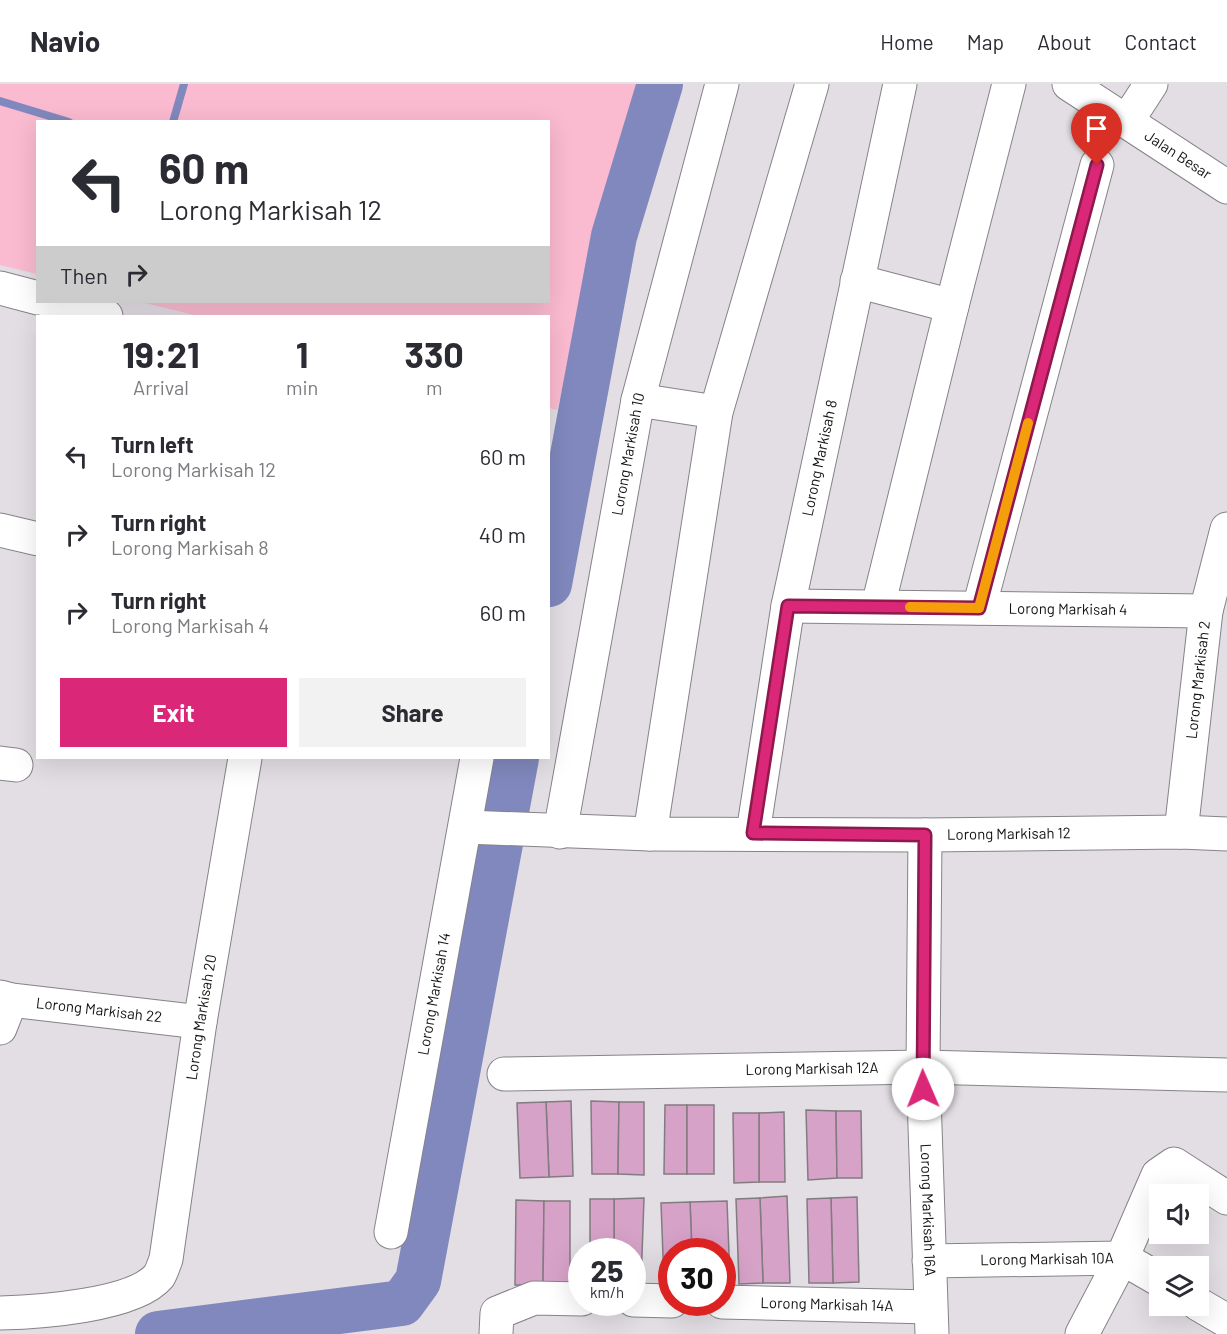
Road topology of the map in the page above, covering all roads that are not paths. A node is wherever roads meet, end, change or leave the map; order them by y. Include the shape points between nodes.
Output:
1 (722, 84) edge
2 (812, 84) edge
3 (900, 84) edge
4 (1009, 84) edge
5 (1069, 84) edge
6 (1150, 84) edge
7 (1127, 121) junction
8 (1097, 165) dead end
9 (1227, 187) edge
10 (857, 280) junction
11 (0, 288) edge
12 (36, 297) edge
13 (54, 303) edge
14 (952, 306) junction
15 (102, 315) edge
16 (638, 400) junction
17 (716, 412) junction
18 (1227, 529) edge
19 (0, 530) edge
20 (36, 539) edge
21 (788, 606) junction
22 (878, 606) junction
23 (979, 608) junction
24 (1206, 610) junction
25 (245, 759) edge
26 (477, 759) edge
27 (475, 828) junction
28 (548, 831) junction
29 (1181, 832) junction
30 (753, 833) junction
31 (650, 834) junction
32 (1227, 834) edge
33 (925, 835) junction
34 (4, 1008) edge
35 (200, 1022) junction
36 (923, 1067) junction
37 (504, 1074) dead end
38 (1227, 1075) edge
39 (1227, 1198) edge
40 (391, 1232) dead end
41 (1122, 1258) junction
42 (929, 1261) junction
43 (1149, 1274) edge
44 (568, 1299) edge
45 (736, 1303) edge
46 (1209, 1310) edge
47 (931, 1320) edge
48 (1227, 1321) edge
49 (11, 1323) edge
50 (496, 1334) edge
51 (1082, 1334) edge

1 - 16 street, Lorong Markisah 10
2 - 17 street
3 - 10 street, Lorong Markisah 8
4 - 14 street
5 - 7 street, Jalan Besar
6 - 7 street
7 - 9 street, Jalan Besar
8 - 23 street
10 - 14 street
10 - 21 street, Lorong Markisah 8
11 - 12 street
13 - 15 street
14 - 22 street
16 - 17 street
16 - 28 street, Lorong Markisah 10
17 - 31 street
18 - 24 street, Lorong Markisah 2
19 - 20 street
21 - 22 street, Lorong Markisah 4
21 - 30 street, Lorong Markisah 8
22 - 23 street, Lorong Markisah 4
23 - 24 street, Lorong Markisah 4
24 - 29 street, Lorong Markisah 2
25 - 35 street, Lorong Markisah 20
26 - 27 street, Lorong Markisah 14
27 - 28 street, Lorong Markisah 12
27 - 40 street, Lorong Markisah 14
28 - 31 street, Lorong Markisah 12
29 - 32 street, Lorong Markisah 12
29 - 33 street, Lorong Markisah 12
30 - 31 street, Lorong Markisah 12
30 - 33 street, Lorong Markisah 12
33 - 36 street, Lorong Markisah 16A
34 - 35 street, Lorong Markisah 22
35 - 49 street, Lorong Markisah 20 via 166,1259 159,1276 99,1304
36 - 37 street, Lorong Markisah 12A
36 - 38 street, Lorong Markisah 12A
36 - 42 street, Lorong Markisah 16A
39 - 41 street via 1174,1164 1158,1175
41 - 42 street, Lorong Markisah 10A
41 - 43 street, Lorong Markisah 10A
41 - 51 street
42 - 47 street, Lorong Markisah 16A
44 - 50 street via 534,1298 496,1313
45 - 47 street, Lorong Markisah 14A
46 - 48 street

